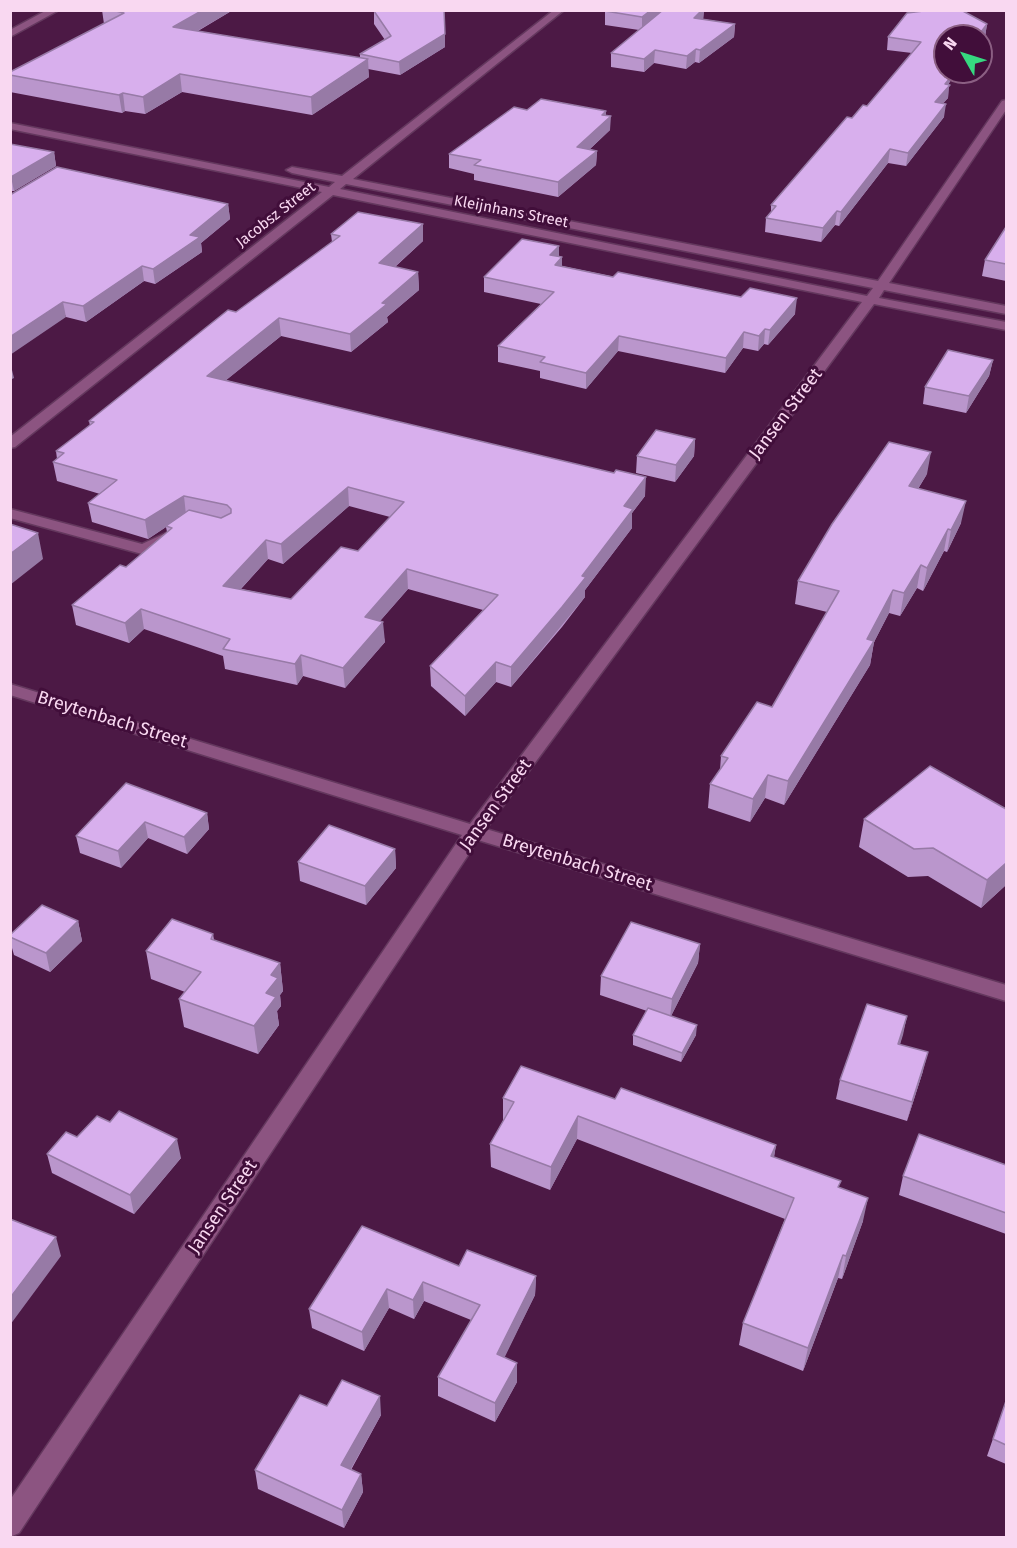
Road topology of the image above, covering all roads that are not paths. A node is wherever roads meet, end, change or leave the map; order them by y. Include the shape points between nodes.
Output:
1 (55, 10) edge
2 (560, 10) edge
3 (10, 34) edge
4 (1006, 103) edge
5 (10, 115) edge
6 (10, 126) edge
7 (344, 181) junction
8 (331, 191) junction
9 (876, 293) junction
10 (1006, 310) edge
11 (1006, 326) edge
12 (10, 444) edge
13 (10, 513) edge
14 (184, 525) edge
15 (10, 688) edge
16 (474, 832) junction
17 (1006, 993) edge
18 (10, 1524) edge

1 - 3 street
2 - 7 street, Jacobsz Street
4 - 9 street, Jansen Street
5 - 7 street, Kleijnhans Street
6 - 8 street, Kleijnhans Street
7 - 8 street, Jacobsz Street
7 - 9 street, Kleijnhans Street
8 - 9 street, Kleijnhans Street
8 - 12 street, Jacobsz Street
9 - 10 street, Kleijnhans Street
9 - 11 street, Kleijnhans Street
9 - 16 street, Jansen Street
13 - 14 street via 142,549 162,542
15 - 16 street, Breytenbach Street
16 - 17 street, Breytenbach Street
16 - 18 street, Jansen Street

